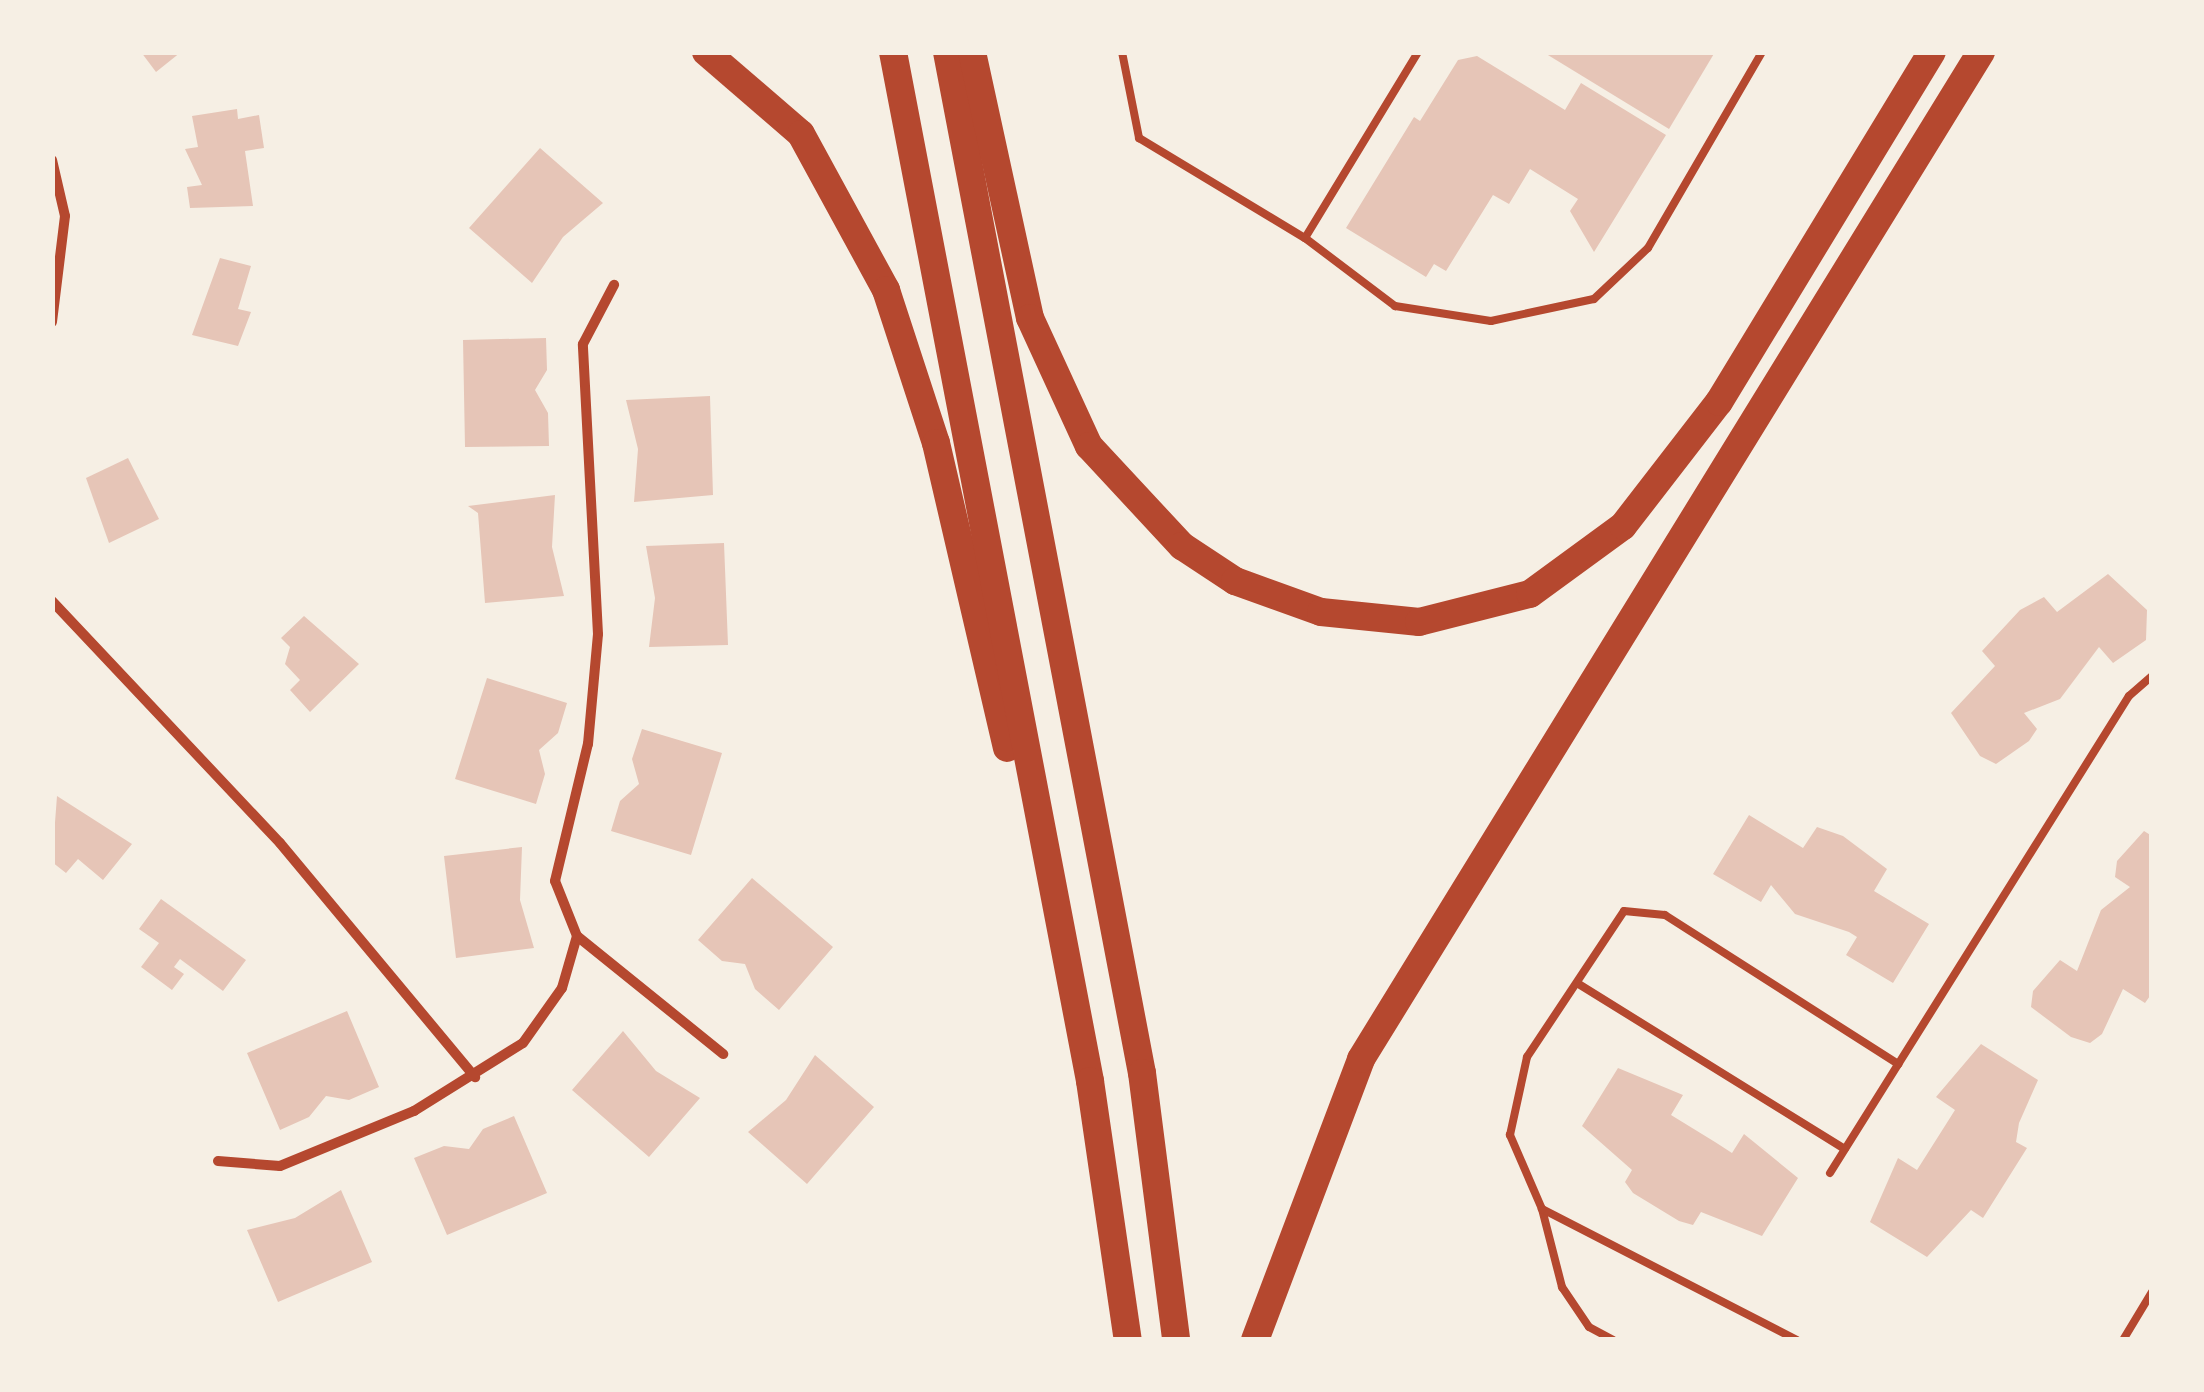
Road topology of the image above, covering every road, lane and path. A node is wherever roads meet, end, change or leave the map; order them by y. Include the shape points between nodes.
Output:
1 (706, 52) edge
2 (893, 52) edge
3 (947, 52) edge
4 (972, 52) edge
5 (1122, 52) edge
6 (1418, 52) edge
7 (1762, 52) edge
8 (1932, 52) edge
9 (1981, 52) edge
10 (52, 160) edge
11 (1305, 238) junction
12 (614, 285) dead end
13 (52, 322) edge
14 (52, 600) edge
15 (2152, 676) edge
16 (1049, 891) junction
17 (577, 936) junction
18 (1577, 983) junction
19 (723, 1054) dead end
20 (1898, 1064) junction
21 (475, 1077) junction
22 (1845, 1148) junction
23 (218, 1161) dead end
24 (1830, 1173) dead end
25 (1542, 1208) junction
26 (2152, 1292) edge
27 (1128, 1340) edge
28 (1176, 1340) edge
29 (1255, 1340) edge
30 (1613, 1340) edge
31 (1797, 1340) edge
32 (2123, 1340) edge

1 - 16 highway via 801,134 886,290 936,442 974,629
2 - 16 highway
3 - 28 highway via 1132,1018
4 - 8 highway via 1030,318 1089,446 1182,546 1235,582 1322,612 1419,622 1530,594 1623,526 1719,402
5 - 11 lane via 1139,138
6 - 11 lane
7 - 11 lane via 1648,248 1594,299 1491,321 1395,306
9 - 29 highway via 1370,1043 1315,1163
10 - 13 street via 65,236
12 - 17 street via 583,344 598,634 588,744 555,881
14 - 21 street via 280,843
15 - 20 lane via 2129,696
16 - 27 highway via 1090,1081
17 - 19 street
17 - 21 street via 562,988 533,1030
18 - 20 lane via 1624,911 1665,915
18 - 22 lane
18 - 25 lane via 1527,1058 1515,1095 1510,1135
20 - 22 lane
21 - 23 street via 280,1166
22 - 24 lane
25 - 30 lane via 1562,1288 1589,1327
25 - 31 lane
26 - 32 lane

